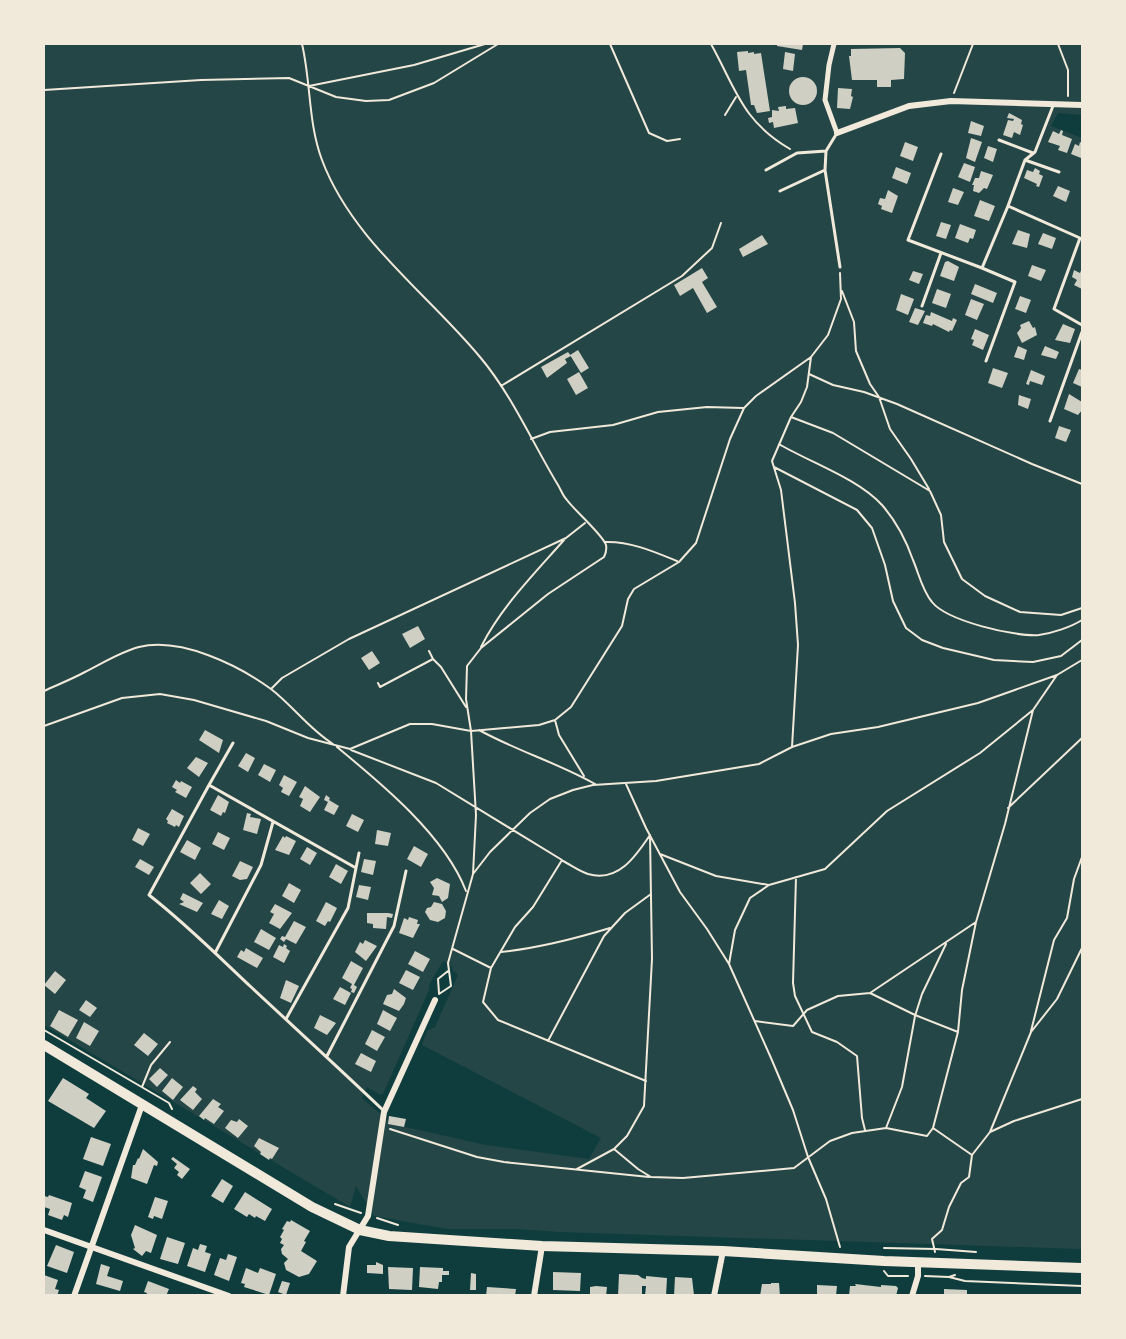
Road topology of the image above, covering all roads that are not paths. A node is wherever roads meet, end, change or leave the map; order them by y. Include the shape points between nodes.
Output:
1 (834, 44) edge
2 (1053, 104) junction
3 (1083, 105) edge
4 (837, 133) junction
5 (999, 140) dead end
6 (826, 151) junction
7 (1033, 153) junction
8 (941, 154) dead end
9 (1024, 160) junction
10 (766, 170) dead end
11 (825, 170) junction
12 (1059, 172) dead end
13 (780, 191) dead end
14 (1008, 206) junction
15 (941, 253) junction
16 (840, 267) road end
17 (982, 268) junction
18 (922, 306) dead end
19 (1083, 325) edge
20 (1083, 332) edge
21 (986, 361) dead end
22 (1050, 421) dead end
23 (233, 743) dead end
24 (209, 785) junction
25 (273, 822) junction
26 (359, 853) dead end
27 (356, 868) junction
28 (406, 871) dead end
29 (215, 953) junction
30 (435, 1000) road end
31 (286, 1019) junction
32 (44, 1045) edge
33 (327, 1056) junction
34 (142, 1105) junction
35 (384, 1112) junction
36 (44, 1230) edge
37 (360, 1230) junction
38 (91, 1246) junction
39 (542, 1246) junction
40 (723, 1251) junction
41 (918, 1262) junction
42 (1083, 1268) edge
43 (74, 1296) edge
44 (229, 1296) edge
45 (343, 1296) edge
46 (534, 1296) edge
47 (714, 1296) edge
48 (912, 1296) edge

1 - 4 street via 825,100
2 - 3 street
2 - 4 street via 951,101 909,106
2 - 7 lane
4 - 6 lane
5 - 7 lane
6 - 10 lane via 797,153
6 - 11 lane
7 - 9 lane
8 - 15 lane via 908,240
9 - 12 lane
9 - 14 lane
11 - 13 lane
11 - 16 lane
14 - 17 lane
14 - 19 lane via 1080,238 1054,309
15 - 17 lane
15 - 18 lane
17 - 21 lane via 1015,282
20 - 22 lane
23 - 24 lane
24 - 25 lane
24 - 29 lane via 149,895
25 - 27 lane
25 - 29 lane via 261,865
26 - 27 lane
27 - 31 lane via 348,908
28 - 33 lane via 394,926
29 - 31 lane
30 - 35 street
31 - 33 lane
32 - 34 main road
33 - 35 lane
34 - 37 main road via 312,1207
34 - 38 street
35 - 37 street via 368,1216
36 - 38 street
37 - 39 main road via 389,1236
37 - 45 street via 349,1247
38 - 43 street
38 - 44 street
39 - 40 main road
39 - 46 street
40 - 41 main road
40 - 47 street
41 - 42 main road
41 - 48 street

